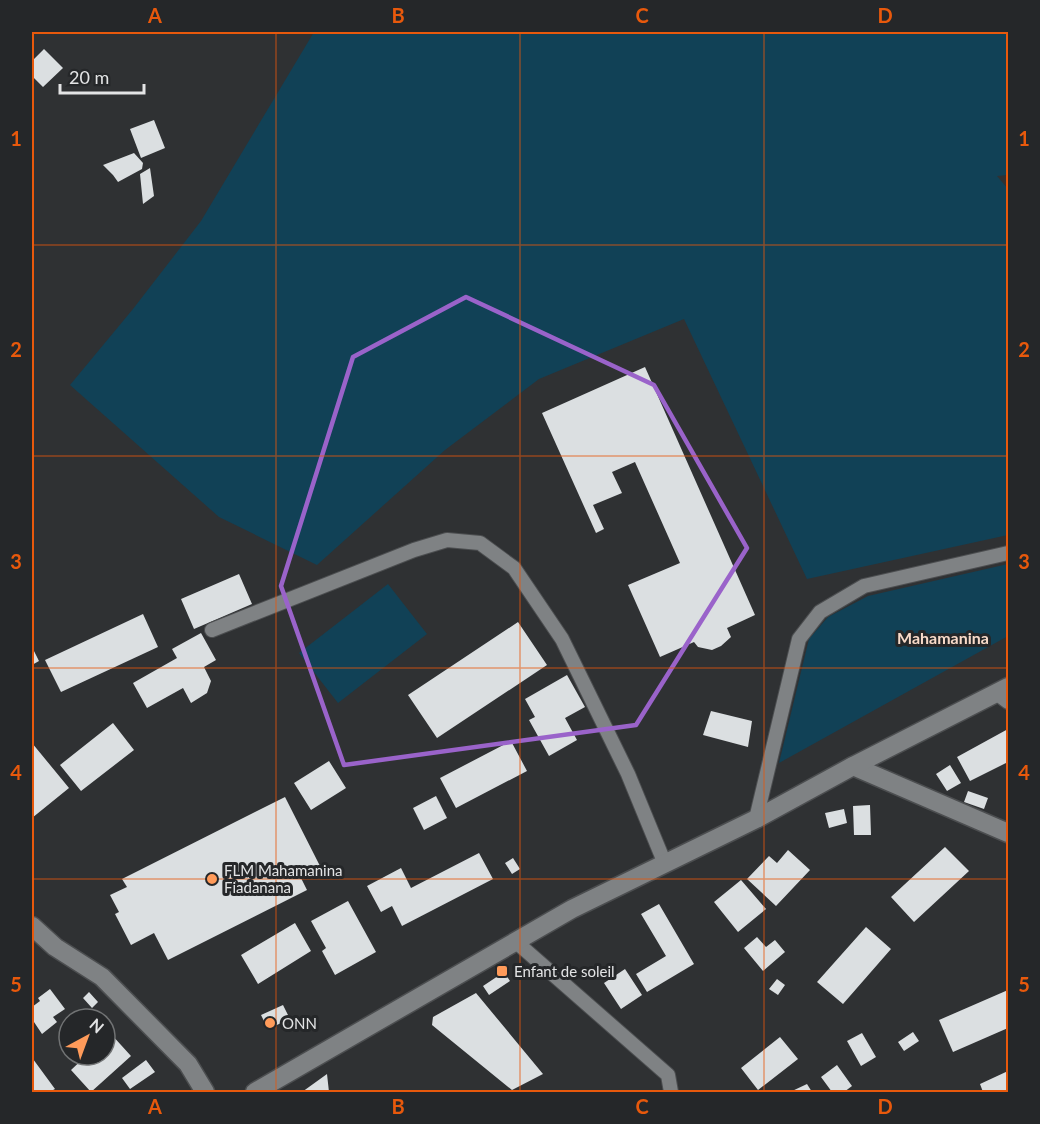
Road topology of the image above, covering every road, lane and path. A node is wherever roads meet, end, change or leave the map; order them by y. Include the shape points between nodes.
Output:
1 (1008, 553) edge
2 (212, 630) dead end
3 (1004, 694) edge
4 (853, 766) junction
5 (756, 819) junction
6 (1008, 833) edge
7 (665, 864) junction
8 (32, 926) edge
9 (515, 941) junction
10 (206, 1092) edge
11 (255, 1092) edge
12 (671, 1092) edge

1 - 5 lane via 864,586 820,612 799,639
2 - 7 lane via 425,547 447,540 480,543 514,568 562,639 628,774
3 - 4 street
4 - 5 street
4 - 6 street
5 - 7 street
7 - 9 street
8 - 10 street via 55,947 102,977 188,1064
9 - 11 street
9 - 12 lane via 668,1075

